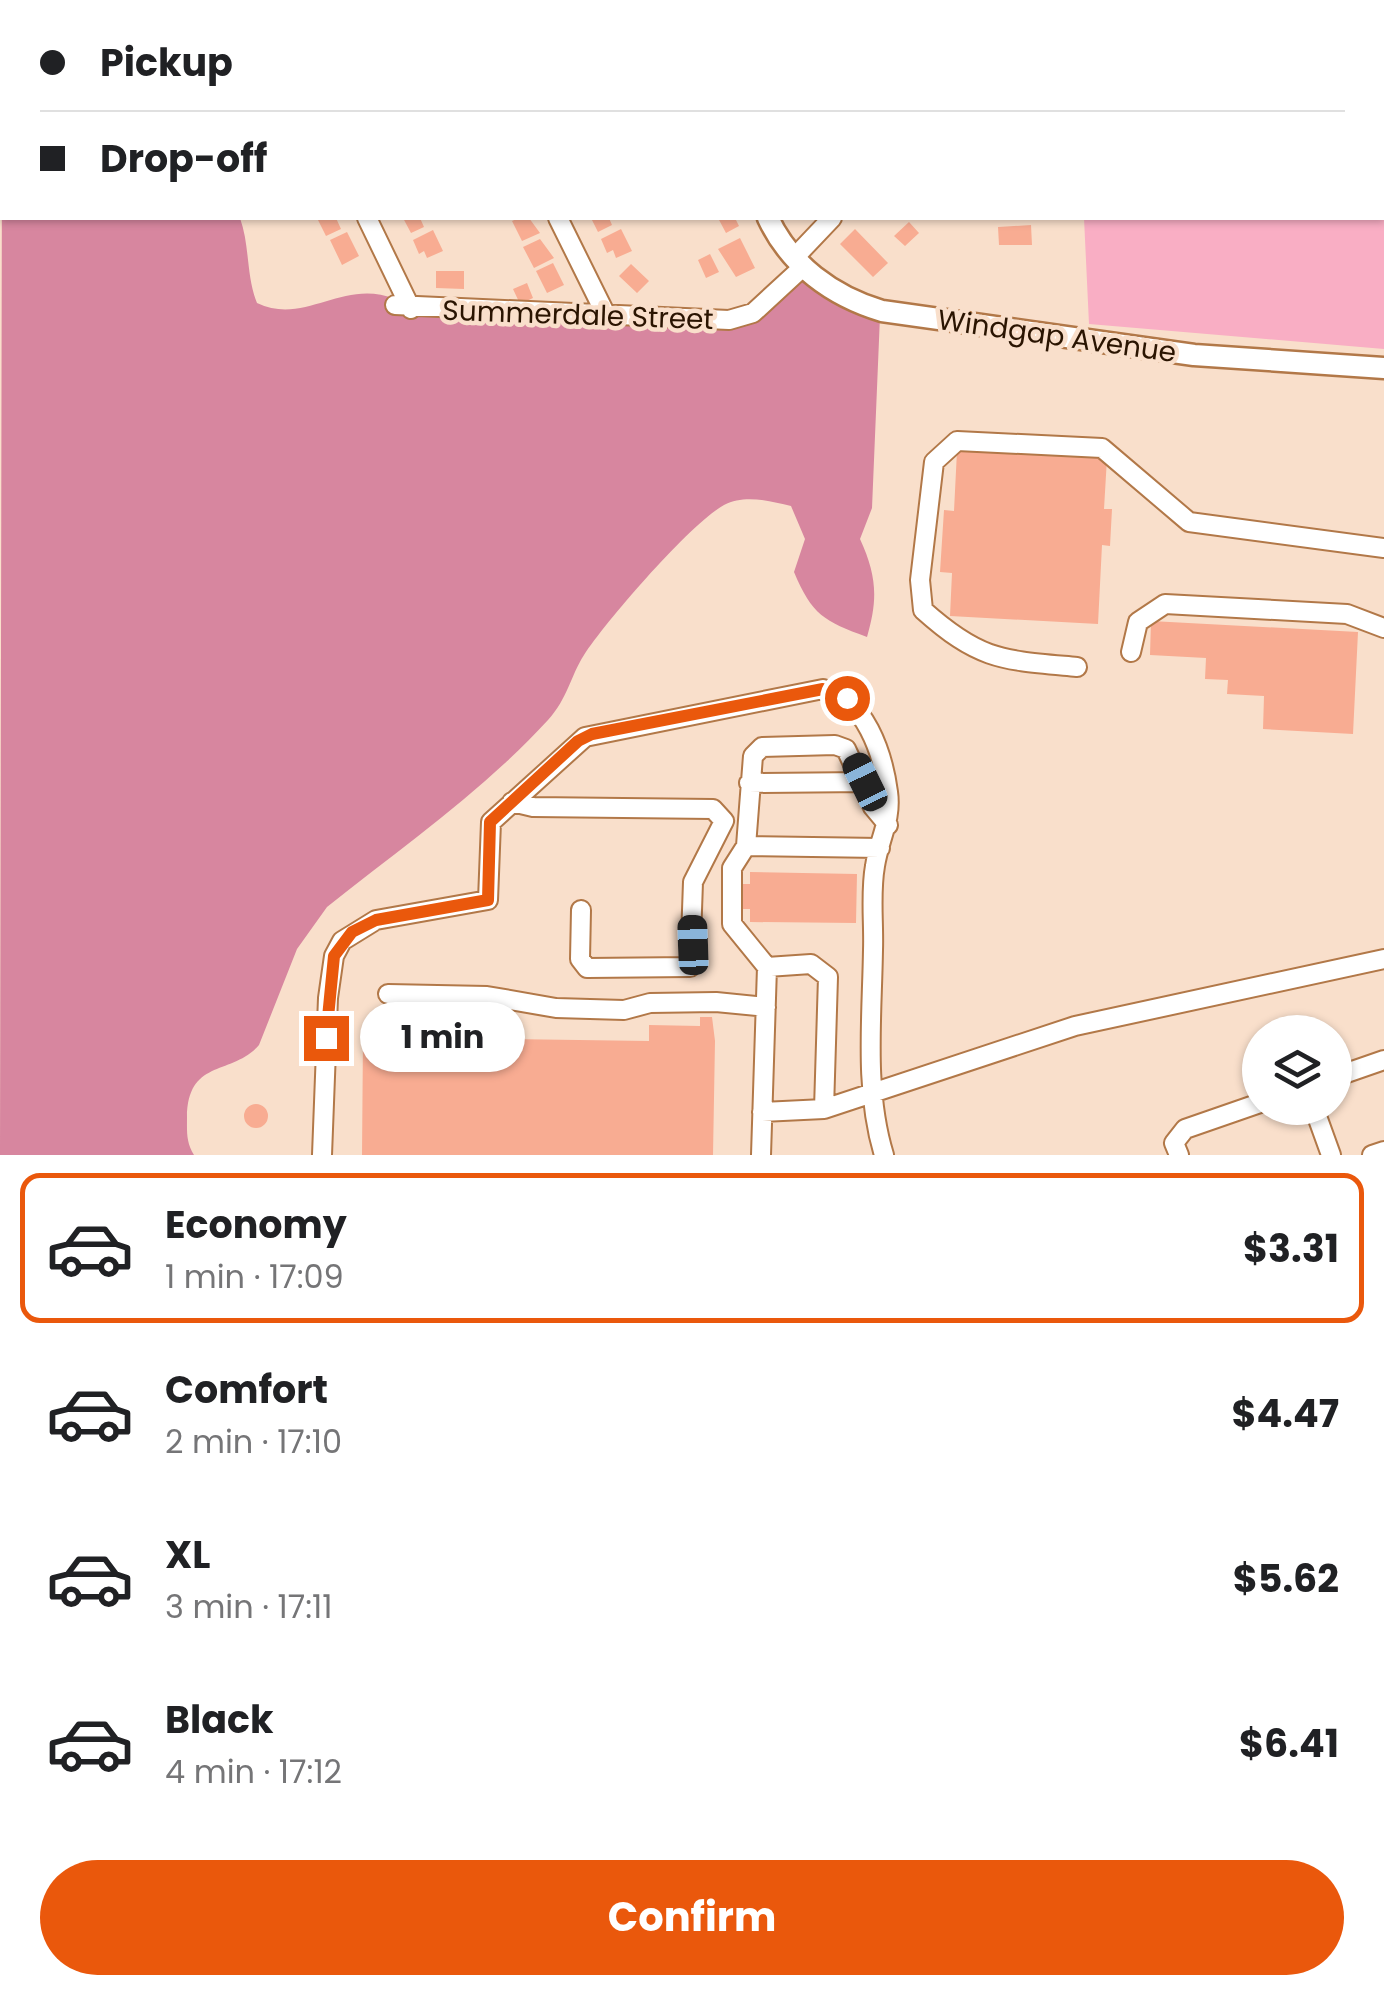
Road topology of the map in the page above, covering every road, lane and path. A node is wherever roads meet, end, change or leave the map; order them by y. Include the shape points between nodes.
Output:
1 (367, 220) edge
2 (559, 220) edge
3 (769, 220) edge
4 (830, 220) edge
5 (798, 263) junction
6 (607, 317) junction
7 (1384, 368) edge
8 (1384, 548) edge
9 (1384, 628) edge
10 (1131, 652) dead end
11 (1076, 667) dead end
12 (865, 782) junction
13 (749, 783) junction
14 (512, 802) junction
15 (888, 825) junction
16 (746, 846) junction
17 (880, 848) junction
18 (582, 910) dead end
19 (1384, 959) edge
20 (768, 966) junction
21 (388, 994) dead end
22 (766, 1007) junction
23 (1384, 1060) edge
24 (1352, 1071) edge
25 (874, 1094) junction
26 (824, 1109) junction
27 (1242, 1109) edge
28 (762, 1112) junction
29 (1320, 1125) edge
30 (1384, 1151) edge
31 (322, 1155) edge
32 (760, 1155) edge
33 (884, 1155) edge
34 (1178, 1155) edge
35 (1331, 1155) edge
36 (1372, 1155) edge

1 - 6 street, Summerdale Street via 403,307
2 - 6 street
3 - 5 main road, Windgap Avenue
4 - 5 street, Summerdale Street
5 - 6 street, Summerdale Street via 743,317
5 - 7 main road, Windgap Avenue via 853,300 898,314 1194,355
8 - 11 street via 1189,522 1102,448 957,441 934,462 920,580 923,610 959,642 997,660
9 - 10 street via 1347,614 1165,604 1138,622
12 - 13 street
12 - 13 street via 851,753 834,744 762,747 753,756
12 - 15 street via 872,807
13 - 16 street
14 - 15 street via 592,734 823,689 856,708 879,754
14 - 18 street via 721,814 724,822 693,882 690,967 587,968 580,959
14 - 31 street via 489,825 488,900 376,920 342,941 328,998
15 - 17 street
16 - 17 street
16 - 20 street via 732,868 732,924
17 - 25 street via 874,868
19 - 25 street via 1075,1026
20 - 22 street
20 - 26 street via 811,964 828,977
21 - 22 street via 487,996 556,1008 716,1002
22 - 28 street
23 - 24 street
25 - 26 street
25 - 33 street
26 - 28 street
27 - 34 street via 1185,1129 1174,1143
28 - 32 street
29 - 35 street
30 - 36 street

